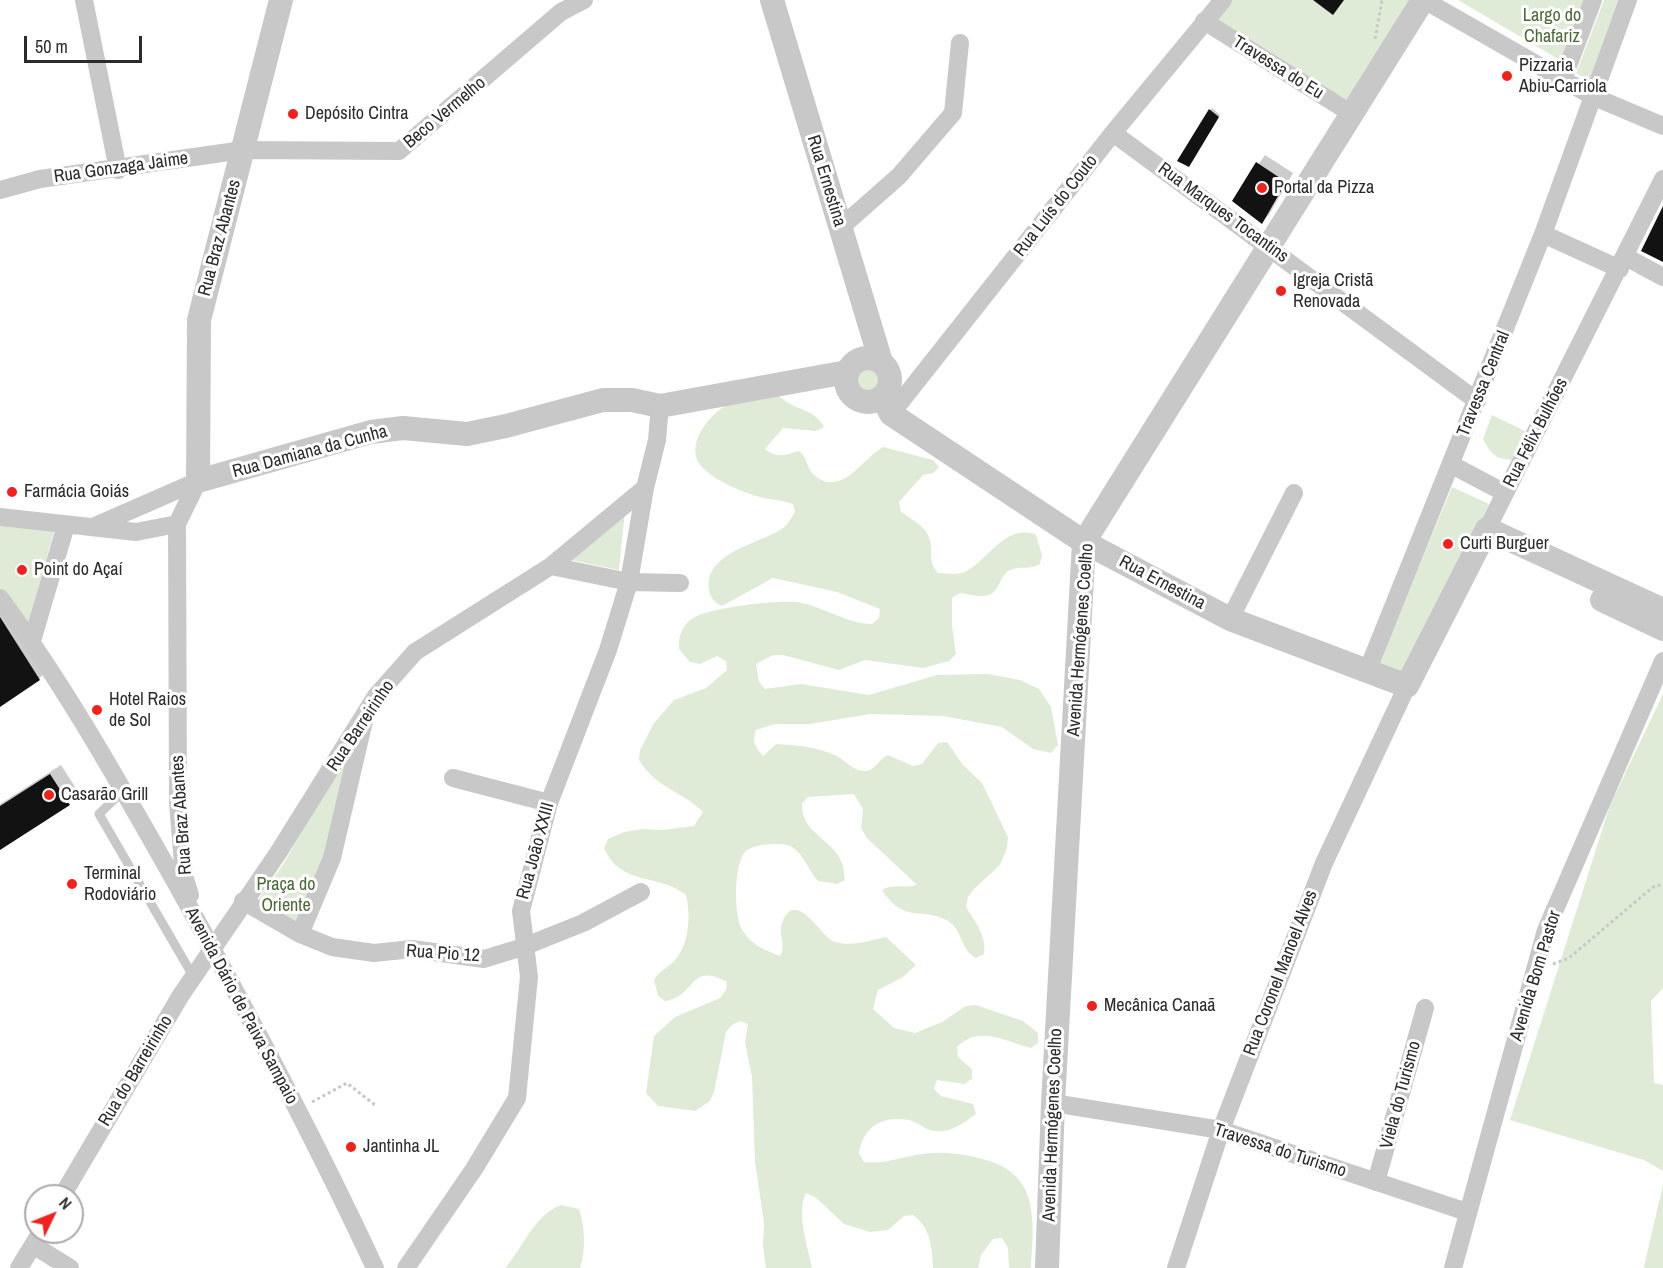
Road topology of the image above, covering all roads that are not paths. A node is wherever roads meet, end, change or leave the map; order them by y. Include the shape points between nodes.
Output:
1 (84, 0) edge
2 (280, 0) edge
3 (584, 0) edge
4 (772, 0) edge
5 (1223, 0) edge
6 (1424, 0) edge
7 (1593, 0) edge
8 (1628, 0) edge
9 (1204, 21) junction
10 (960, 43) dead end
11 (1563, 79) junction
12 (1592, 96) junction
13 (1352, 114) junction
14 (1663, 126) edge
15 (1113, 133) junction
16 (243, 150) junction
17 (118, 170) junction
18 (1663, 179) edge
19 (0, 190) edge
20 (840, 228) junction
21 (1543, 234) junction
22 (1268, 246) junction
23 (1623, 263) junction
24 (1663, 277) edge
25 (881, 362) junction
26 (847, 372) junction
27 (1477, 401) junction
28 (660, 406) junction
29 (886, 406) junction
30 (1452, 465) junction
31 (198, 482) junction
32 (645, 488) junction
33 (1294, 493) dead end
34 (1505, 493) junction
35 (0, 517) edge
36 (177, 524) junction
37 (66, 525) junction
38 (94, 527) junction
39 (1484, 535) junction
40 (1084, 542) junction
41 (551, 566) junction
42 (629, 582) junction
43 (680, 583) dead end
44 (0, 598) edge
45 (1663, 610) edge
46 (1230, 619) junction
47 (1663, 629) edge
48 (32, 641) junction
49 (1663, 661) edge
50 (1368, 669) junction
51 (1407, 686) junction
52 (364, 719) junction
53 (453, 778) dead end
54 (123, 791) junction
55 (549, 803) junction
56 (641, 892) dead end
57 (243, 901) junction
58 (199, 925) junction
59 (300, 934) junction
60 (524, 947) junction
61 (212, 948) junction
62 (193, 976) junction
63 (1425, 1008) dead end
64 (1053, 1103) junction
65 (1221, 1130) junction
66 (1376, 1182) junction
67 (69, 1184) edge
68 (1467, 1212) junction
69 (34, 1244) edge
70 (43, 1244) edge
71 (19, 1268) edge
72 (70, 1268) edge
73 (375, 1268) edge
74 (406, 1268) edge
75 (1047, 1268) edge
76 (1176, 1268) edge
77 (1453, 1268) edge

1 - 17 street
2 - 16 street, Rua Braz Abantes
3 - 16 street, Beco Vermelho via 561,12 399,151
4 - 20 street, Rua Ernestina
5 - 9 street, Rua Luís do Couto
6 - 11 street
6 - 13 street, Avenida Hermógenes Coelho
7 - 11 street
8 - 12 street, Travessa Central
9 - 13 street, Travessa do Eu
9 - 15 street, Rua Luís do Couto
10 - 20 street via 953,113 899,176
11 - 12 street
12 - 14 street
12 - 21 street, Travessa Central
13 - 22 street, Avenida Hermógenes Coelho
15 - 22 street, Rua Marques Tocantins
15 - 29 street, Rua Luís do Couto
16 - 17 street, Rua Gonzaga Jaime
16 - 31 street, Rua Braz Abantes via 199,320
17 - 19 street, Rua Gonzaga Jaime via 40,179
18 - 23 street, Rua Félix Bulhões
20 - 25 street, Rua Ernestina
21 - 23 street
21 - 27 street, Travessa Central
22 - 27 street, Rua Marques Tocantins
22 - 40 street, Avenida Hermógenes Coelho
23 - 24 street
23 - 34 street, Rua Félix Bulhões
25 - 26 street via 868,358 855,362
25 - 29 street via 889,371 891,384
26 - 28 street, Rua Damiana da Cunha
26 - 29 street via 846,385 852,397
27 - 30 street, Travessa Central
28 - 31 street, Rua Damiana da Cunha via 632,400 603,400 467,434 403,428 371,432
28 - 32 street, Rua João XXIII via 657,440
29 - 40 street, Rua Ernestina
30 - 34 street
30 - 50 street, Travessa Central
31 - 36 street
31 - 38 street, Rua Damiana da Cunha
32 - 41 street, Rua Barreirinho
32 - 42 street, Rua João XXIII
33 - 46 street
34 - 39 street, Rua Félix Bulhões
35 - 37 street, Rua Damiana da Cunha
36 - 38 street, Rua Damiana da Cunha via 136,532
36 - 58 street, Rua Braz Abantes via 178,802 184,876
37 - 38 street, Rua Damiana da Cunha
37 - 48 street
39 - 45 street
39 - 47 street
39 - 51 street, Rua Félix Bulhões
40 - 46 street, Rua Ernestina
40 - 64 street, Avenida Hermógenes Coelho
41 - 42 street
41 - 52 street, Rua Barreirinho via 415,652 376,696
42 - 43 street
42 - 55 street, Rua João XXIII via 608,650
44 - 48 street, Avenida Dário de Paiva Sampaio
46 - 50 street, Rua Ernestina
48 - 54 street, Avenida Dário de Paiva Sampaio via 90,730
49 - 68 street, Avenida Bom Pastor via 1546,930
50 - 51 street, Rua Ernestina
51 - 65 street, Rua Coronel Manoel Alves via 1324,863
52 - 57 street, Rua Barreirinho
52 - 59 street via 332,858
53 - 55 street
54 - 58 street, Avenida Dário de Paiva Sampaio
54 - 62 lane via 99,814
55 - 60 street, Rua João XXIII via 521,910
56 - 60 street, Rua Pio 12 via 583,923
57 - 59 street, Rua Pio 12
57 - 61 street, Rua Barreirinho
58 - 61 street, Avenida Dário de Paiva Sampaio
59 - 60 street, Rua Pio 12 via 332,947 374,953 412,949 484,959
60 - 74 street, Rua João XXIII via 529,976 517,1098
61 - 62 street, Rua do Barreirinho
61 - 73 street, Avenida Dário de Paiva Sampaio via 330,1173
62 - 67 street, Rua do Barreirinho
63 - 66 street, Viela do Turismo
64 - 65 street, Travessa do Turismo
64 - 75 street, Avenida Hermógenes Coelho
65 - 66 street, Travessa do Turismo
65 - 76 street, Rua Coronel Manoel Alves
66 - 68 street, Travessa do Turismo
68 - 77 street, Avenida Bom Pastor
69 - 71 street
70 - 72 street

